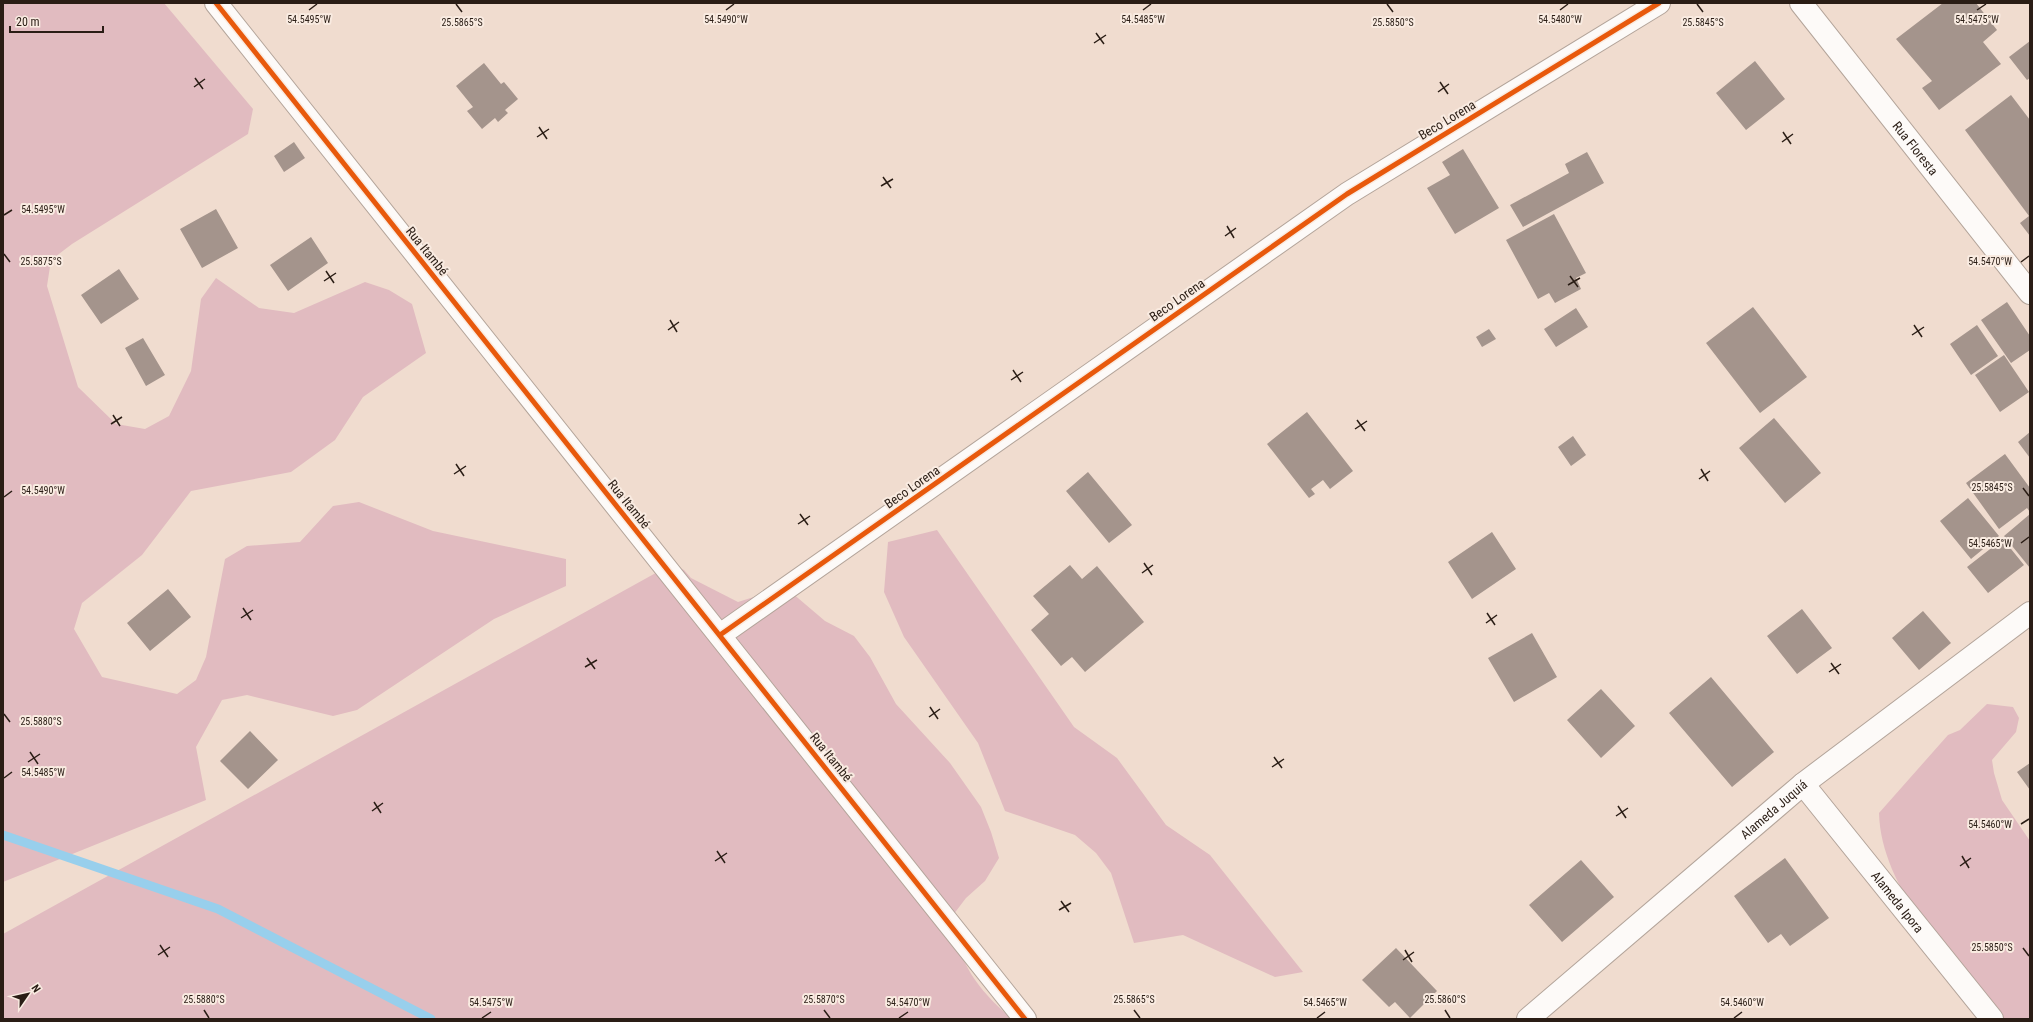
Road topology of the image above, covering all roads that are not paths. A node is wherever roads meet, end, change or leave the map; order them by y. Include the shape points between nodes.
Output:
1 (216, 3) edge
2 (1659, 3) edge
3 (1802, 3) edge
4 (2030, 293) edge
5 (2030, 614) edge
6 (720, 635) junction
7 (1803, 784) junction
8 (1025, 1019) edge
9 (1528, 1019) edge
10 (1992, 1019) edge

1 - 6 street, Rua Itambé
2 - 6 street, Beco Lorena via 1347,194
3 - 4 street, Rua Floresta
5 - 7 street, Alameda Juquiá
6 - 8 street, Rua Itambé
7 - 9 street, Alameda Juquiá
7 - 10 street, Alameda Ipora

